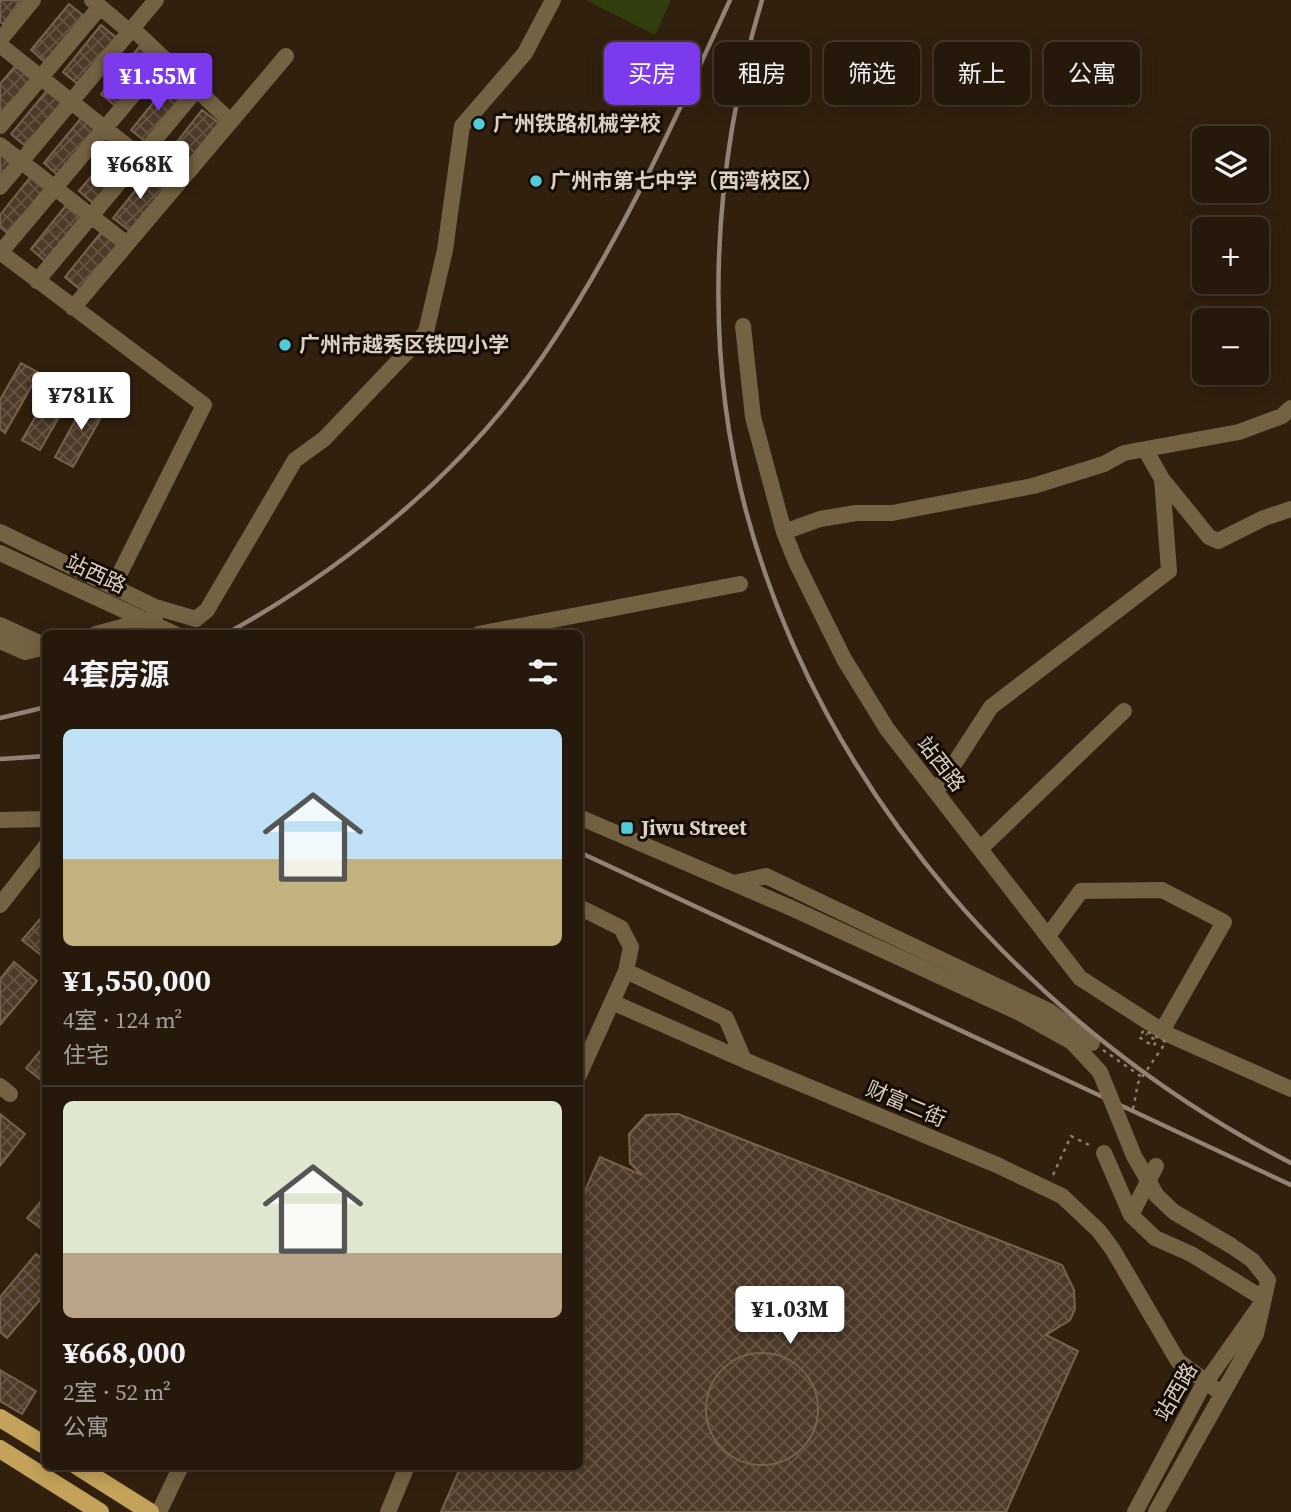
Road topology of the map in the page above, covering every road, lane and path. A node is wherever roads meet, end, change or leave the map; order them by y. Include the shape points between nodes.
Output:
1 (33, 0) edge
2 (156, 0) edge
3 (553, 0) edge
4 (96, 3) edge
5 (132, 30) junction
6 (0, 43) edge
7 (286, 55) dead end
8 (164, 58) junction
9 (41, 78) junction
10 (197, 89) junction
11 (71, 102) junction
12 (230, 121) junction
13 (0, 126) edge
14 (105, 129) junction
15 (0, 145) edge
16 (140, 157) junction
17 (22, 162) junction
18 (176, 185) junction
19 (0, 187) edge
20 (55, 188) junction
21 (91, 216) junction
22 (127, 244) junction
23 (3, 260) edge
24 (37, 281) junction
25 (73, 308) junction
26 (743, 326) dead end
27 (1291, 408) edge
28 (1146, 451) junction
29 (1162, 479) junction
30 (1291, 509) edge
31 (784, 531) junction
32 (0, 532) edge
33 (0, 553) edge
34 (740, 584) dead end
35 (113, 587) junction
36 (176, 612) junction
37 (0, 625) edge
38 (111, 630) edge
39 (158, 630) edge
40 (499, 630) edge
41 (0, 641) edge
42 (42, 644) edge
43 (42, 647) edge
44 (1124, 710) dead end
45 (936, 792) junction
46 (0, 820) edge
47 (42, 820) edge
48 (583, 820) edge
49 (980, 849) junction
50 (42, 851) edge
51 (734, 883) junction
52 (0, 905) edge
53 (583, 909) edge
54 (1048, 936) junction
55 (626, 971) junction
56 (611, 1002) junction
57 (1154, 1032) junction
58 (1092, 1043) joint
59 (744, 1060) junction
60 (583, 1066) edge
61 (1142, 1077) junction
62 (1291, 1089) edge
63 (1133, 1111) dead end
64 (1104, 1153) joint
65 (1156, 1166) dead end
66 (1047, 1187) junction
67 (1131, 1215) junction
68 (1264, 1299) junction
69 (1205, 1383) junction
70 (1221, 1392) junction
71 (0, 1418) edge
72 (42, 1444) edge
73 (0, 1449) edge
74 (83, 1470) edge
75 (179, 1470) edge
76 (406, 1470) edge
77 (100, 1512) edge
78 (150, 1512) edge
79 (159, 1512) edge
80 (388, 1512) edge
81 (1135, 1512) edge
82 (1156, 1512) edge

1 - 6 street
2 - 5 street
3 - 36 street via 526,53 462,126 445,250 426,332 324,439 295,460 207,610 196,619
4 - 5 street
4 - 9 street
5 - 8 street
5 - 11 street
6 - 9 street
7 - 12 street
8 - 10 street
8 - 14 street
9 - 11 street
9 - 13 street
10 - 12 street
10 - 16 street
11 - 14 street
11 - 17 street
12 - 18 street
14 - 16 street
14 - 20 street
15 - 17 street
16 - 18 street
16 - 21 street
17 - 19 street
17 - 20 street
18 - 22 street
20 - 21 street
20 - 23 street
21 - 22 street
21 - 24 street
22 - 25 street
23 - 24 street
24 - 25 street
25 - 35 street via 204,405
26 - 31 street, 站西路 via 753,417
27 - 28 street via 1239,432
28 - 29 street
28 - 31 street via 1124,453 1104,464 1033,486 892,513 820,519
29 - 30 street via 1209,537 1218,541
29 - 45 street via 1169,570 991,707
31 - 45 street, 站西路 via 844,659 887,729
32 - 35 street
33 - 39 street, 站西路, bridge
34 - 40 street
35 - 36 street
36 - 38 street
37 - 42 street
41 - 43 street via 25,652
44 - 49 street
45 - 49 street, 站西路
46 - 47 street
48 - 51 street, 站西路
49 - 54 street, 站西路
50 - 52 street
51 - 58 street via 766,876 1049,1011
51 - 68 street, 站西路, bridge via 1020,1013 1072,1042 1100,1072 1134,1156 1157,1196 1264,1272 1268,1289
53 - 55 street via 621,928 631,947
54 - 57 street, 站西路 via 1080,978
54 - 57 street via 1081,891 1162,890 1224,922
55 - 56 street
55 - 59 street via 726,1018
56 - 59 street, 财富二街
56 - 60 street
57 - 61 path, bridge via 1157,1041 1153,1046 1139,1037 1144,1030 1166,1042
57 - 62 street, 站西路
58 - 61 path
59 - 66 street, 财富二街
61 - 63 path, bridge
64 - 66 path via 1070,1136
64 - 67 street
65 - 67 street
66 - 69 street, 财富二街 via 1099,1231 1178,1361
67 - 68 street via 1154,1238 1191,1254
68 - 69 street, 站西路
68 - 70 street, 站西路 via 1256,1334
69 - 70 street, 财富二街
69 - 81 street, 站西路
70 - 82 street, 站西路
71 - 72 main road
73 - 77 main road
74 - 78 main road
75 - 79 street
76 - 80 street

